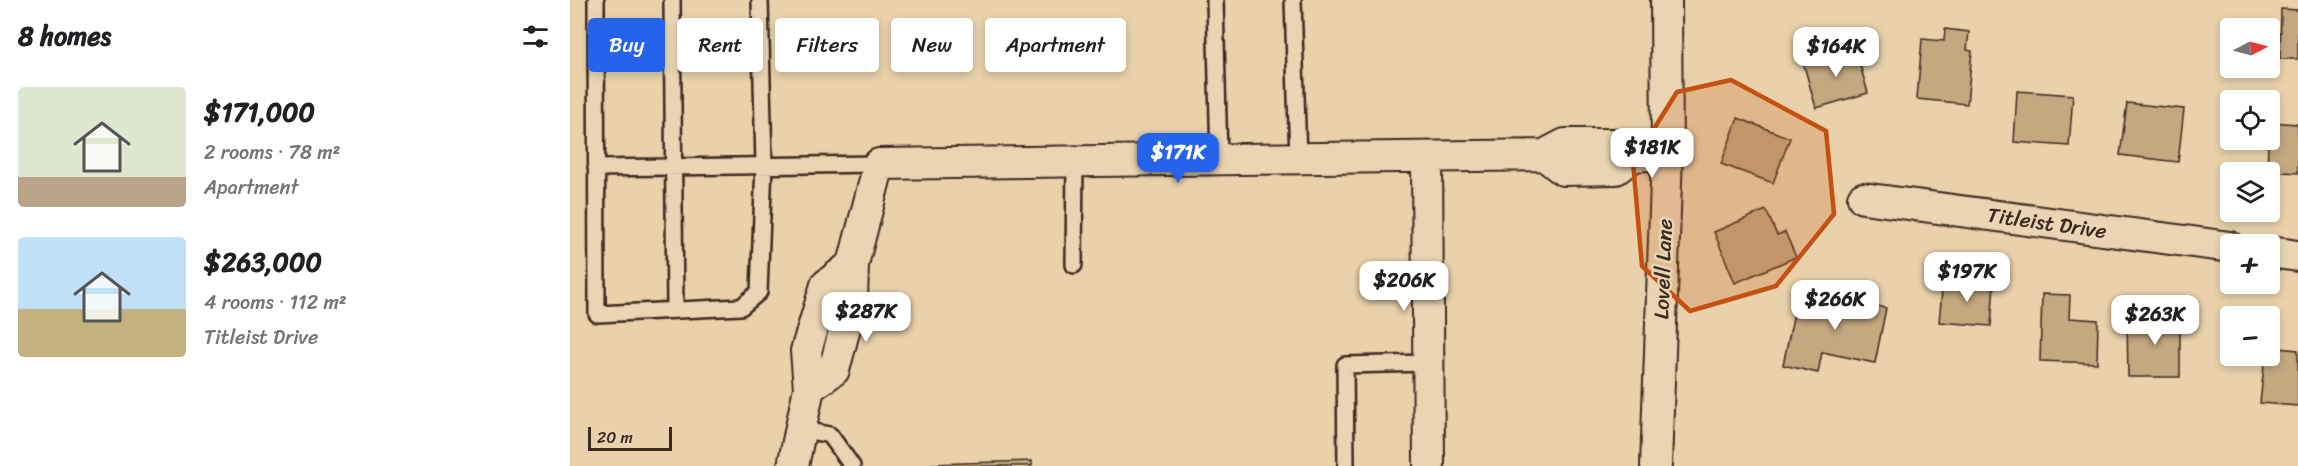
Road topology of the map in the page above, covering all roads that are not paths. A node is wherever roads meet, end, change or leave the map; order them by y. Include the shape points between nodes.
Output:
1 (596, 0) edge
2 (672, 0) edge
3 (760, 0) edge
4 (1215, 0) edge
5 (1293, 0) edge
6 (1666, 0) edge
7 (1668, 154) junction
8 (1427, 157) junction
9 (1219, 159) junction
10 (1298, 159) junction
11 (1075, 161) junction
12 (879, 164) junction
13 (764, 165) junction
14 (672, 167) junction
15 (596, 168) junction
16 (1863, 198) dead end
17 (2220, 246) edge
18 (2280, 253) edge
19 (2298, 256) edge
20 (852, 264) junction
21 (1074, 266) dead end
22 (675, 310) junction
23 (811, 332) junction
24 (842, 339) junction
25 (1428, 363) junction
26 (809, 388) junction
27 (799, 429) junction
28 (793, 466) edge
29 (852, 466) edge
30 (1346, 466) edge
31 (1429, 466) edge
32 (1656, 466) edge

1 - 15 lane
2 - 14 lane
3 - 13 lane
4 - 9 lane
5 - 10 lane
6 - 7 street, Lovell Lane
7 - 8 street via 1633,156 1616,169 1593,157 1563,170 1544,155
7 - 32 street, Lovell Lane
8 - 10 street
8 - 25 street
9 - 10 street
9 - 11 street
11 - 12 street
11 - 21 lane
12 - 13 lane
12 - 20 street
13 - 14 lane
13 - 22 lane via 759,292 741,307
14 - 15 lane
14 - 22 lane
15 - 22 lane via 597,314
16 - 17 street, Titleist Drive
18 - 19 street
20 - 23 street via 826,285
20 - 24 street via 852,301
23 - 24 street
23 - 26 street via 806,351
24 - 26 street via 834,370
25 - 30 lane via 1345,365
25 - 31 street
26 - 27 street
27 - 28 street
27 - 29 lane via 830,435

